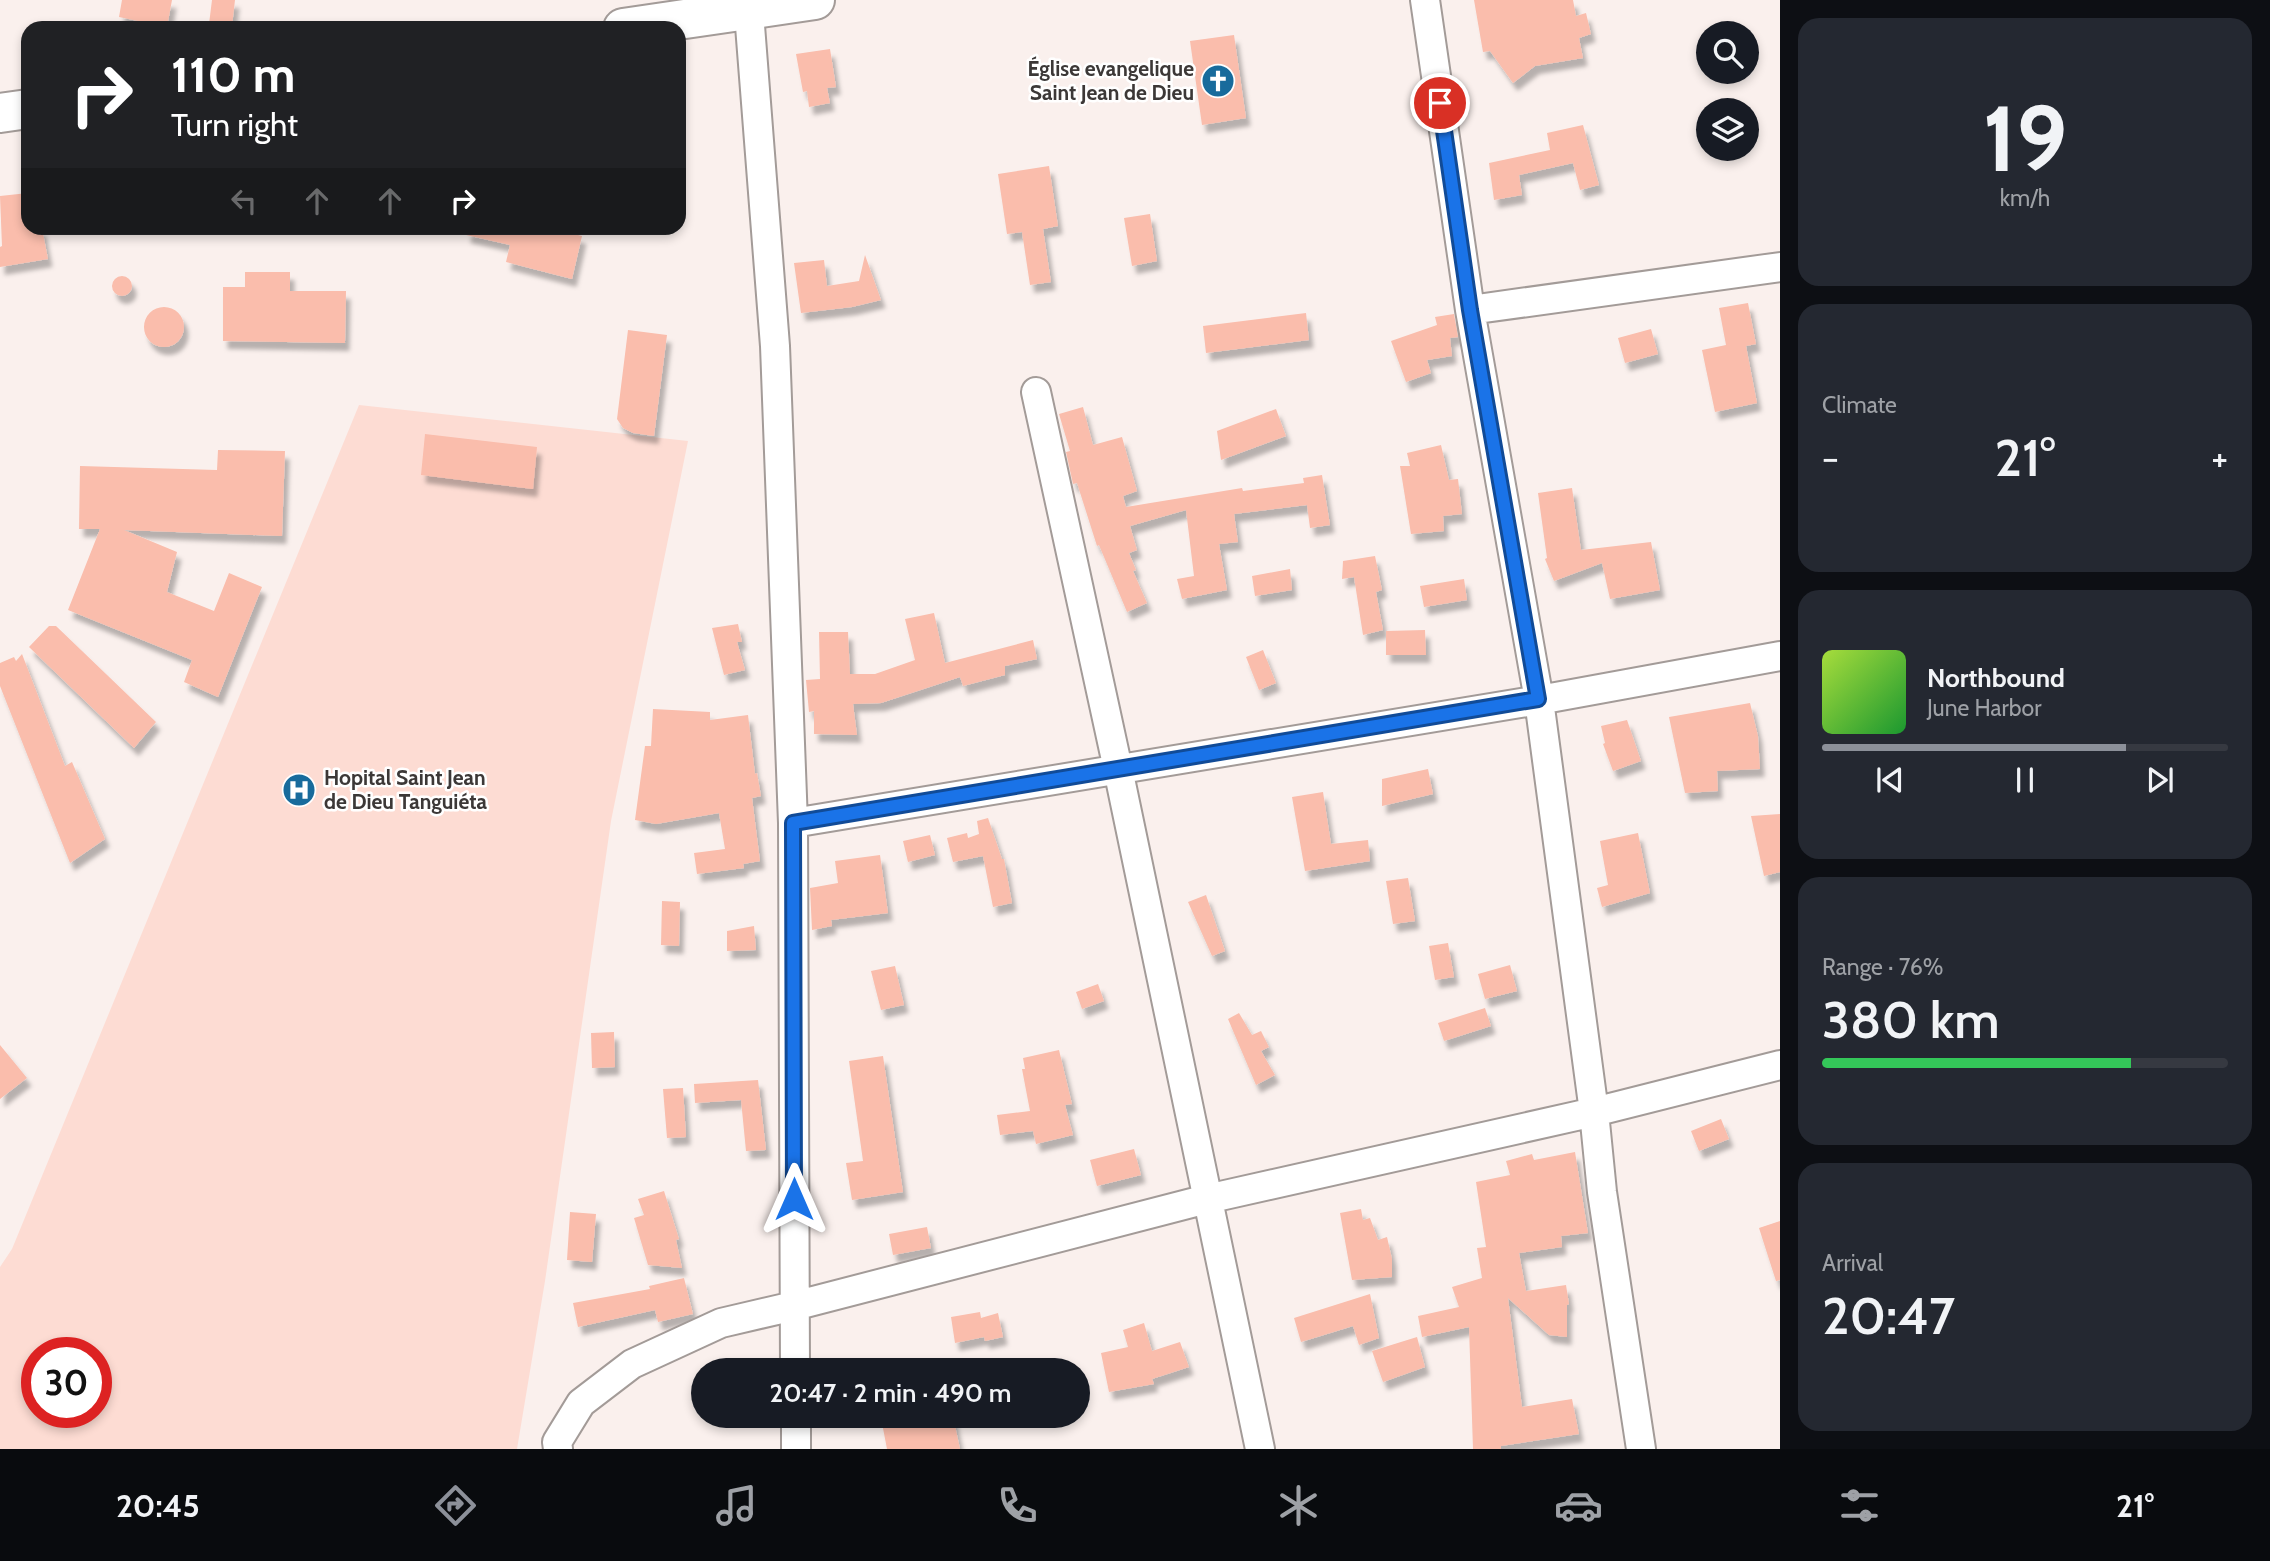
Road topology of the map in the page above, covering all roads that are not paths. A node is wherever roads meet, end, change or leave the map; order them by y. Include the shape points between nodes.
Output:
1 (815, 0) edge
2 (1426, 0) edge
3 (749, 5) edge
4 (661, 21) edge
5 (21, 110) edge
6 (0, 113) edge
7 (1780, 267) edge
8 (1470, 310) junction
9 (1036, 393) dead end
10 (1780, 656) edge
11 (1538, 699) junction
12 (1118, 769) junction
13 (793, 823) junction
14 (1780, 1065) edge
15 (1594, 1112) junction
16 (1207, 1199) junction
17 (794, 1306) junction
18 (795, 1358) edge
19 (796, 1428) edge
20 (558, 1449) edge
21 (796, 1449) edge
22 (1260, 1449) edge
23 (1641, 1449) edge

1 - 3 main road
2 - 8 street
3 - 4 main road
3 - 13 street via 775,346
5 - 6 main road
7 - 8 street
8 - 11 street
9 - 12 street
10 - 11 street
11 - 12 street
11 - 15 street
12 - 13 street
12 - 16 street
13 - 17 street
14 - 15 street
15 - 16 street
15 - 23 street
16 - 17 street
16 - 22 street
17 - 18 street
17 - 20 street via 721,1323 632,1364 581,1404 557,1442
19 - 21 street

